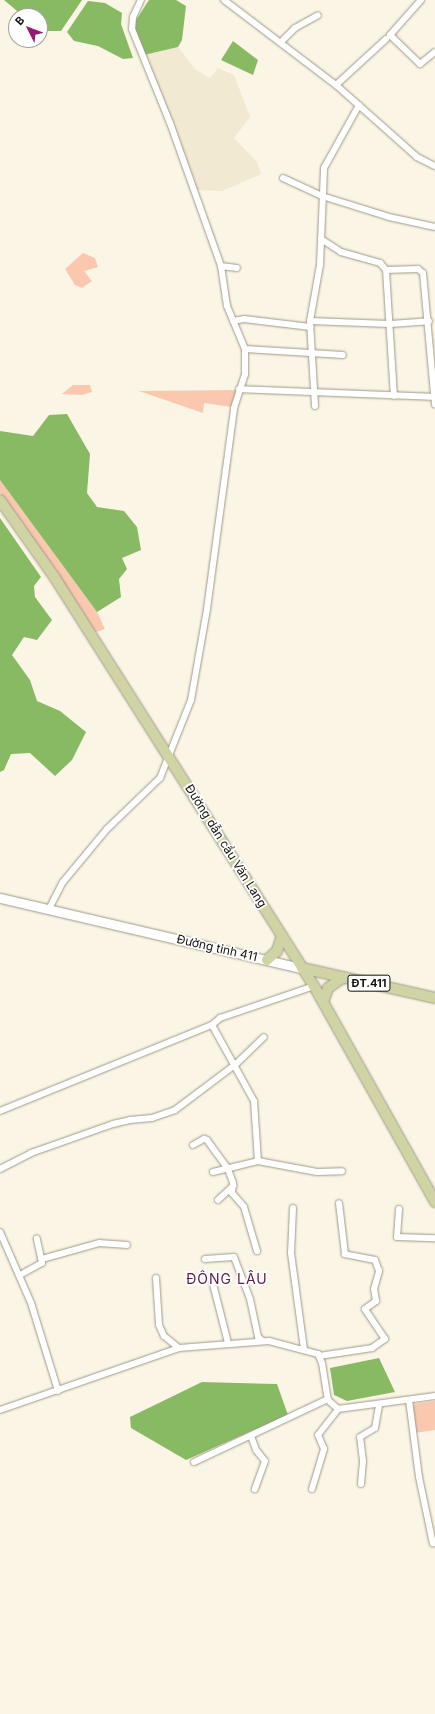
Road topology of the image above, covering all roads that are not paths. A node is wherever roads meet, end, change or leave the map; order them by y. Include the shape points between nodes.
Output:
1 (140, 0) edge
2 (224, 0) edge
3 (421, 0) edge
4 (318, 15) dead end
5 (386, 39) dead end
6 (281, 42) junction
7 (435, 52) edge
8 (336, 85) junction
9 (359, 105) junction
10 (435, 166) edge
11 (283, 178) dead end
12 (322, 196) junction
13 (435, 227) edge
14 (321, 239) junction
15 (221, 266) junction
16 (237, 268) dead end
17 (386, 270) junction
18 (233, 320) junction
19 (429, 321) junction
20 (310, 324) junction
21 (390, 324) junction
22 (246, 350) junction
23 (312, 356) junction
24 (344, 356) dead end
25 (239, 389) junction
26 (316, 392) junction
27 (394, 396) junction
28 (434, 397) junction
29 (435, 404) edge
30 (315, 406) dead end
31 (0, 500) edge
32 (169, 756) junction
33 (0, 898) edge
34 (49, 909) junction
35 (282, 936) junction
36 (267, 960) junction
37 (302, 968) junction
38 (344, 977) junction
39 (314, 986) junction
40 (435, 998) edge
41 (323, 1002) junction
42 (212, 1025) junction
43 (264, 1037) dead end
44 (235, 1065) junction
45 (0, 1111) edge
46 (193, 1145) dead end
47 (258, 1161) junction
48 (0, 1169) edge
49 (228, 1169) junction
50 (342, 1171) dead end
51 (213, 1172) dead end
52 (233, 1185) junction
53 (218, 1200) dead end
54 (435, 1202) edge
55 (339, 1203) dead end
56 (293, 1208) dead end
57 (399, 1209) dead end
58 (0, 1232) edge
59 (435, 1238) edge
60 (37, 1240) dead end
61 (126, 1245) dead end
62 (257, 1252) dead end
63 (42, 1259) junction
64 (205, 1259) dead end
65 (20, 1275) junction
66 (156, 1278) dead end
67 (212, 1280) dead end
68 (263, 1341) junction
69 (228, 1343) junction
70 (180, 1348) junction
71 (304, 1349) junction
72 (319, 1356) junction
73 (58, 1391) junction
74 (435, 1396) edge
75 (328, 1399) junction
76 (409, 1400) junction
77 (379, 1405) junction
78 (338, 1409) junction
79 (0, 1410) edge
80 (251, 1436) junction
81 (194, 1462) dead end
82 (361, 1484) dead end
83 (255, 1489) dead end
84 (312, 1489) dead end
85 (433, 1544) dead end

1 - 15 street via 133,17 132,29
2 - 6 street
3 - 7 street via 390,35 420,64
4 - 6 street via 295,28
5 - 8 street
6 - 8 street
8 - 9 street
9 - 10 street via 417,157
9 - 12 street via 325,163
11 - 12 street
12 - 13 street via 389,217
12 - 14 street
14 - 17 street via 341,252 380,263
14 - 20 street via 318,280
15 - 16 street
15 - 18 street
17 - 19 street via 421,270
17 - 21 street
18 - 20 street
18 - 22 street
19 - 21 street
19 - 28 street
20 - 21 street
20 - 23 street
21 - 27 street
22 - 23 street
22 - 25 street via 245,374
23 - 24 street
23 - 26 street
25 - 26 street
25 - 32 street via 234,408 207,609 190,700
26 - 27 street
26 - 30 street
27 - 28 street
28 - 29 street
31 - 32 main road, Đường dẫn cầu Văn Lang via 55,578
32 - 34 street via 160,778 153,787 108,829 63,882
32 - 35 main road, Đường dẫn cầu Văn Lang
33 - 34 main road, Đường tỉnh 411 / ĐT.411
34 - 36 main road, Đường tỉnh 411 / ĐT.411
35 - 36 main road via 277,951
35 - 37 main road, Đường dẫn cầu Văn Lang
36 - 37 main road, Đường tỉnh 411 / ĐT.411
37 - 38 main road, Đường tỉnh 411 / ĐT.411
37 - 39 main road, Đường dẫn cầu Văn Lang
38 - 40 main road, Đường tỉnh 411 / ĐT.411
38 - 41 main road via 328,988
39 - 41 main road, Đường dẫn cầu Văn Lang
39 - 42 street via 220,1018
41 - 54 main road, Đường dẫn cầu Văn Lang
42 - 44 street
42 - 45 street
43 - 44 street
44 - 47 street via 254,1101
44 - 48 street via 175,1110 152,1118 113,1124 31,1153
46 - 49 street via 207,1140
47 - 49 street
47 - 50 street via 317,1172
49 - 51 street
49 - 52 street
52 - 53 street
52 - 62 street via 232,1193 244,1207
55 - 72 street via 345,1254 375,1260 379,1271 374,1289 376,1301 366,1310 385,1339 372,1348
56 - 71 street via 291,1253 295,1268 297,1315
57 - 59 street via 397,1237
58 - 65 street
60 - 63 street
61 - 63 street via 99,1243
63 - 65 street via 39,1265
64 - 68 street via 234,1257 250,1299 258,1337
65 - 73 street via 31,1302
66 - 70 street via 159,1325 164,1336
67 - 69 street
68 - 69 street
68 - 71 street
69 - 70 street
70 - 73 street
71 - 72 street
72 - 75 street
73 - 79 street
74 - 76 street
75 - 78 street
75 - 80 street
76 - 77 street
76 - 85 street via 419,1477
77 - 78 street
77 - 82 street via 374,1430 360,1437 363,1461
78 - 84 street via 318,1435 324,1449
80 - 81 street
80 - 83 street via 256,1450 265,1461

